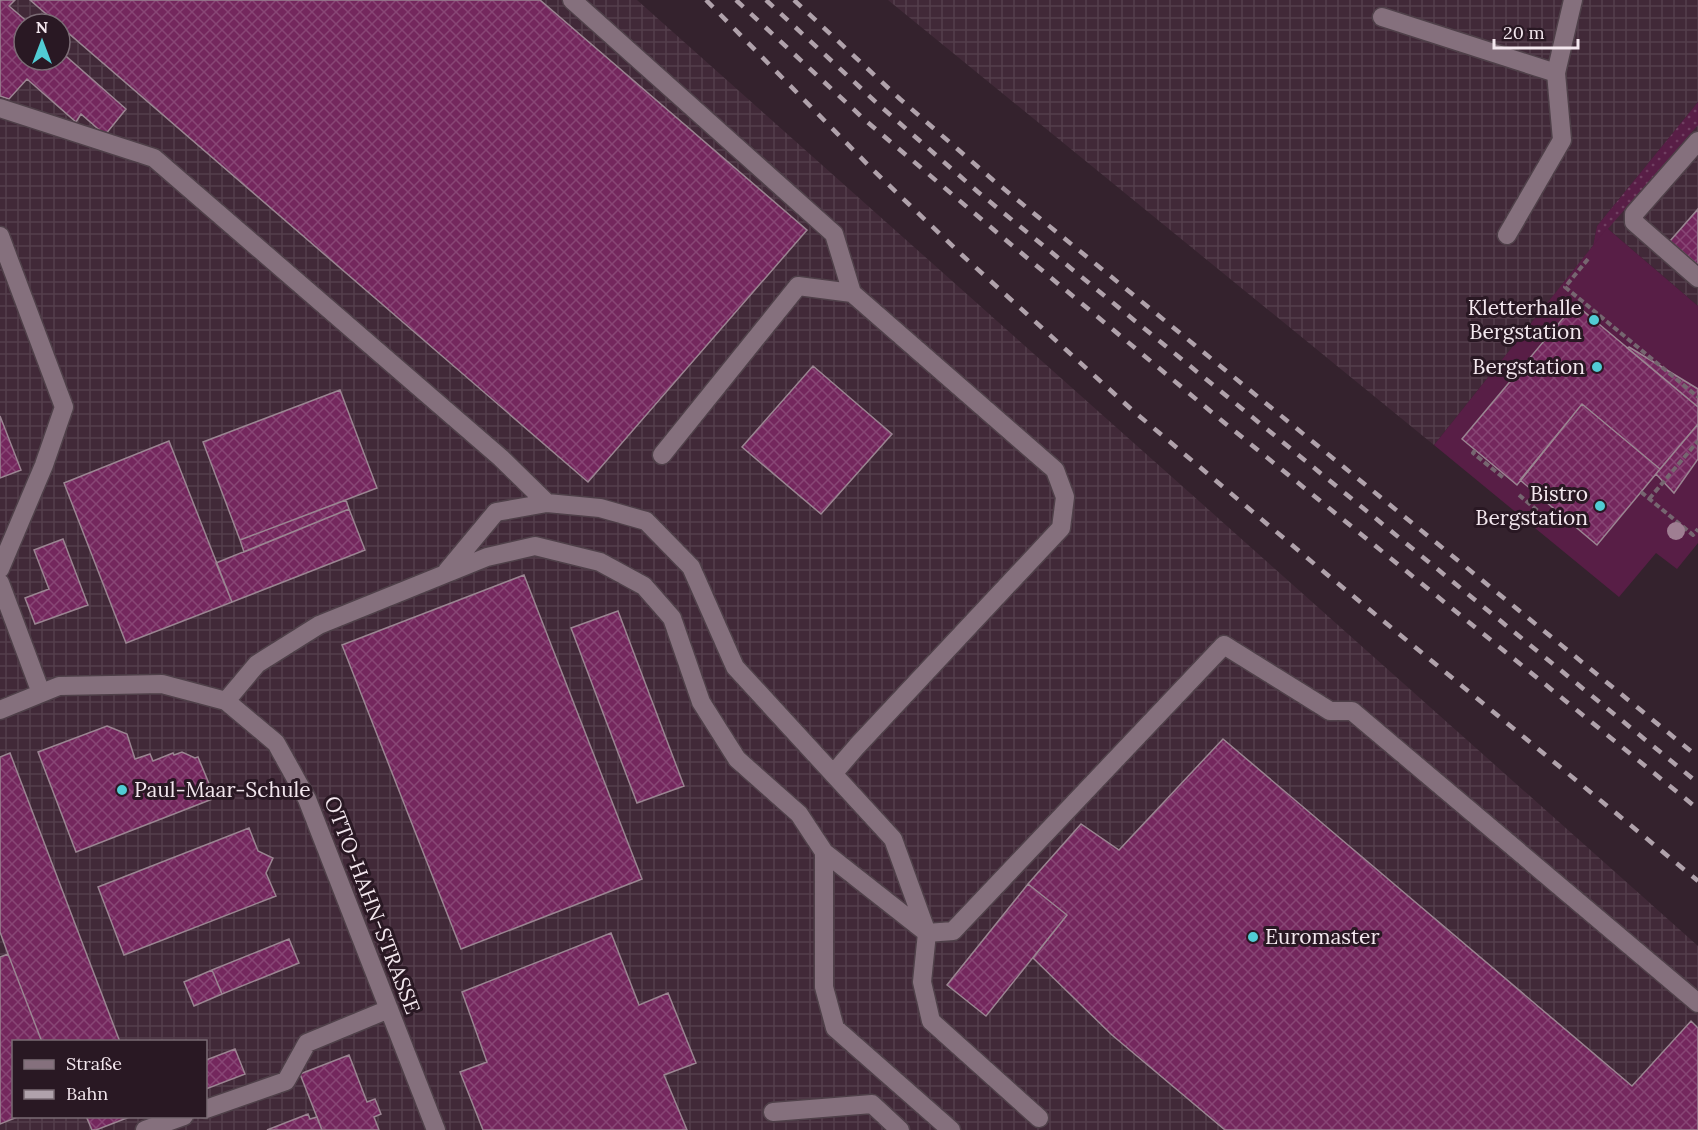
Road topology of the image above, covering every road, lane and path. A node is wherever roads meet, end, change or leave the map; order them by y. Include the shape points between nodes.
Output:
1 (572, 0) edge
2 (1573, 0) edge
3 (1382, 17) dead end
4 (1556, 73) junction
5 (0, 108) edge
6 (1698, 141) edge
7 (1507, 235) dead end
8 (0, 236) edge
9 (1588, 259) dead end
10 (1698, 278) edge
11 (852, 293) junction
12 (1698, 397) edge
13 (1698, 441) edge
14 (1475, 450) dead end
15 (662, 455) dead end
16 (1505, 479) dead end
17 (1641, 492) dead end
18 (1519, 495) dead end
19 (1649, 499) junction
20 (548, 503) junction
21 (1558, 513) dead end
22 (1698, 529) edge
23 (0, 569) edge
24 (444, 574) junction
25 (0, 583) edge
26 (41, 693) junction
27 (226, 701) junction
28 (0, 710) edge
29 (833, 774) junction
30 (824, 852) junction
31 (927, 933) junction
32 (1698, 1003) edge
33 (389, 1009) junction
34 (207, 1109) edge
35 (773, 1112) dead end
36 (178, 1118) edge
37 (1039, 1118) dead end
38 (145, 1130) edge
39 (436, 1130) edge
40 (900, 1130) edge
41 (951, 1130) edge

1 - 11 street via 834,234
2 - 4 street
3 - 4 street
4 - 7 street via 1562,140
5 - 20 street via 154,158
6 - 10 street via 1634,214 1634,222
8 - 23 street via 64,407
9 - 12 path via 1565,287
11 - 15 street via 798,286
11 - 29 street via 1054,470 1065,497 1061,528
13 - 19 path
14 - 16 path via 1473,453
17 - 19 path
18 - 21 path via 1551,522
19 - 22 path via 1693,535
20 - 24 street via 496,512
20 - 29 street via 600,508 646,521 691,567 735,668
24 - 27 street via 319,625 257,664
24 - 30 street via 488,557 535,546 600,562 644,586 672,618 701,702 737,759 799,814
25 - 26 street
26 - 27 street, OTTO-HAHN-STRASSE via 59,686 162,684
26 - 28 street, OTTO-HAHN-STRASSE
27 - 33 street, OTTO-HAHN-STRASSE via 276,742 307,799
29 - 31 street via 893,839
30 - 31 street
30 - 41 street via 824,987 835,1028
31 - 32 street via 953,931 1224,645 1330,711 1352,711
31 - 37 street via 922,982 932,1021
33 - 34 street via 307,1043 286,1081
33 - 39 street, OTTO-HAHN-STRASSE
35 - 40 street via 872,1104
36 - 38 street

